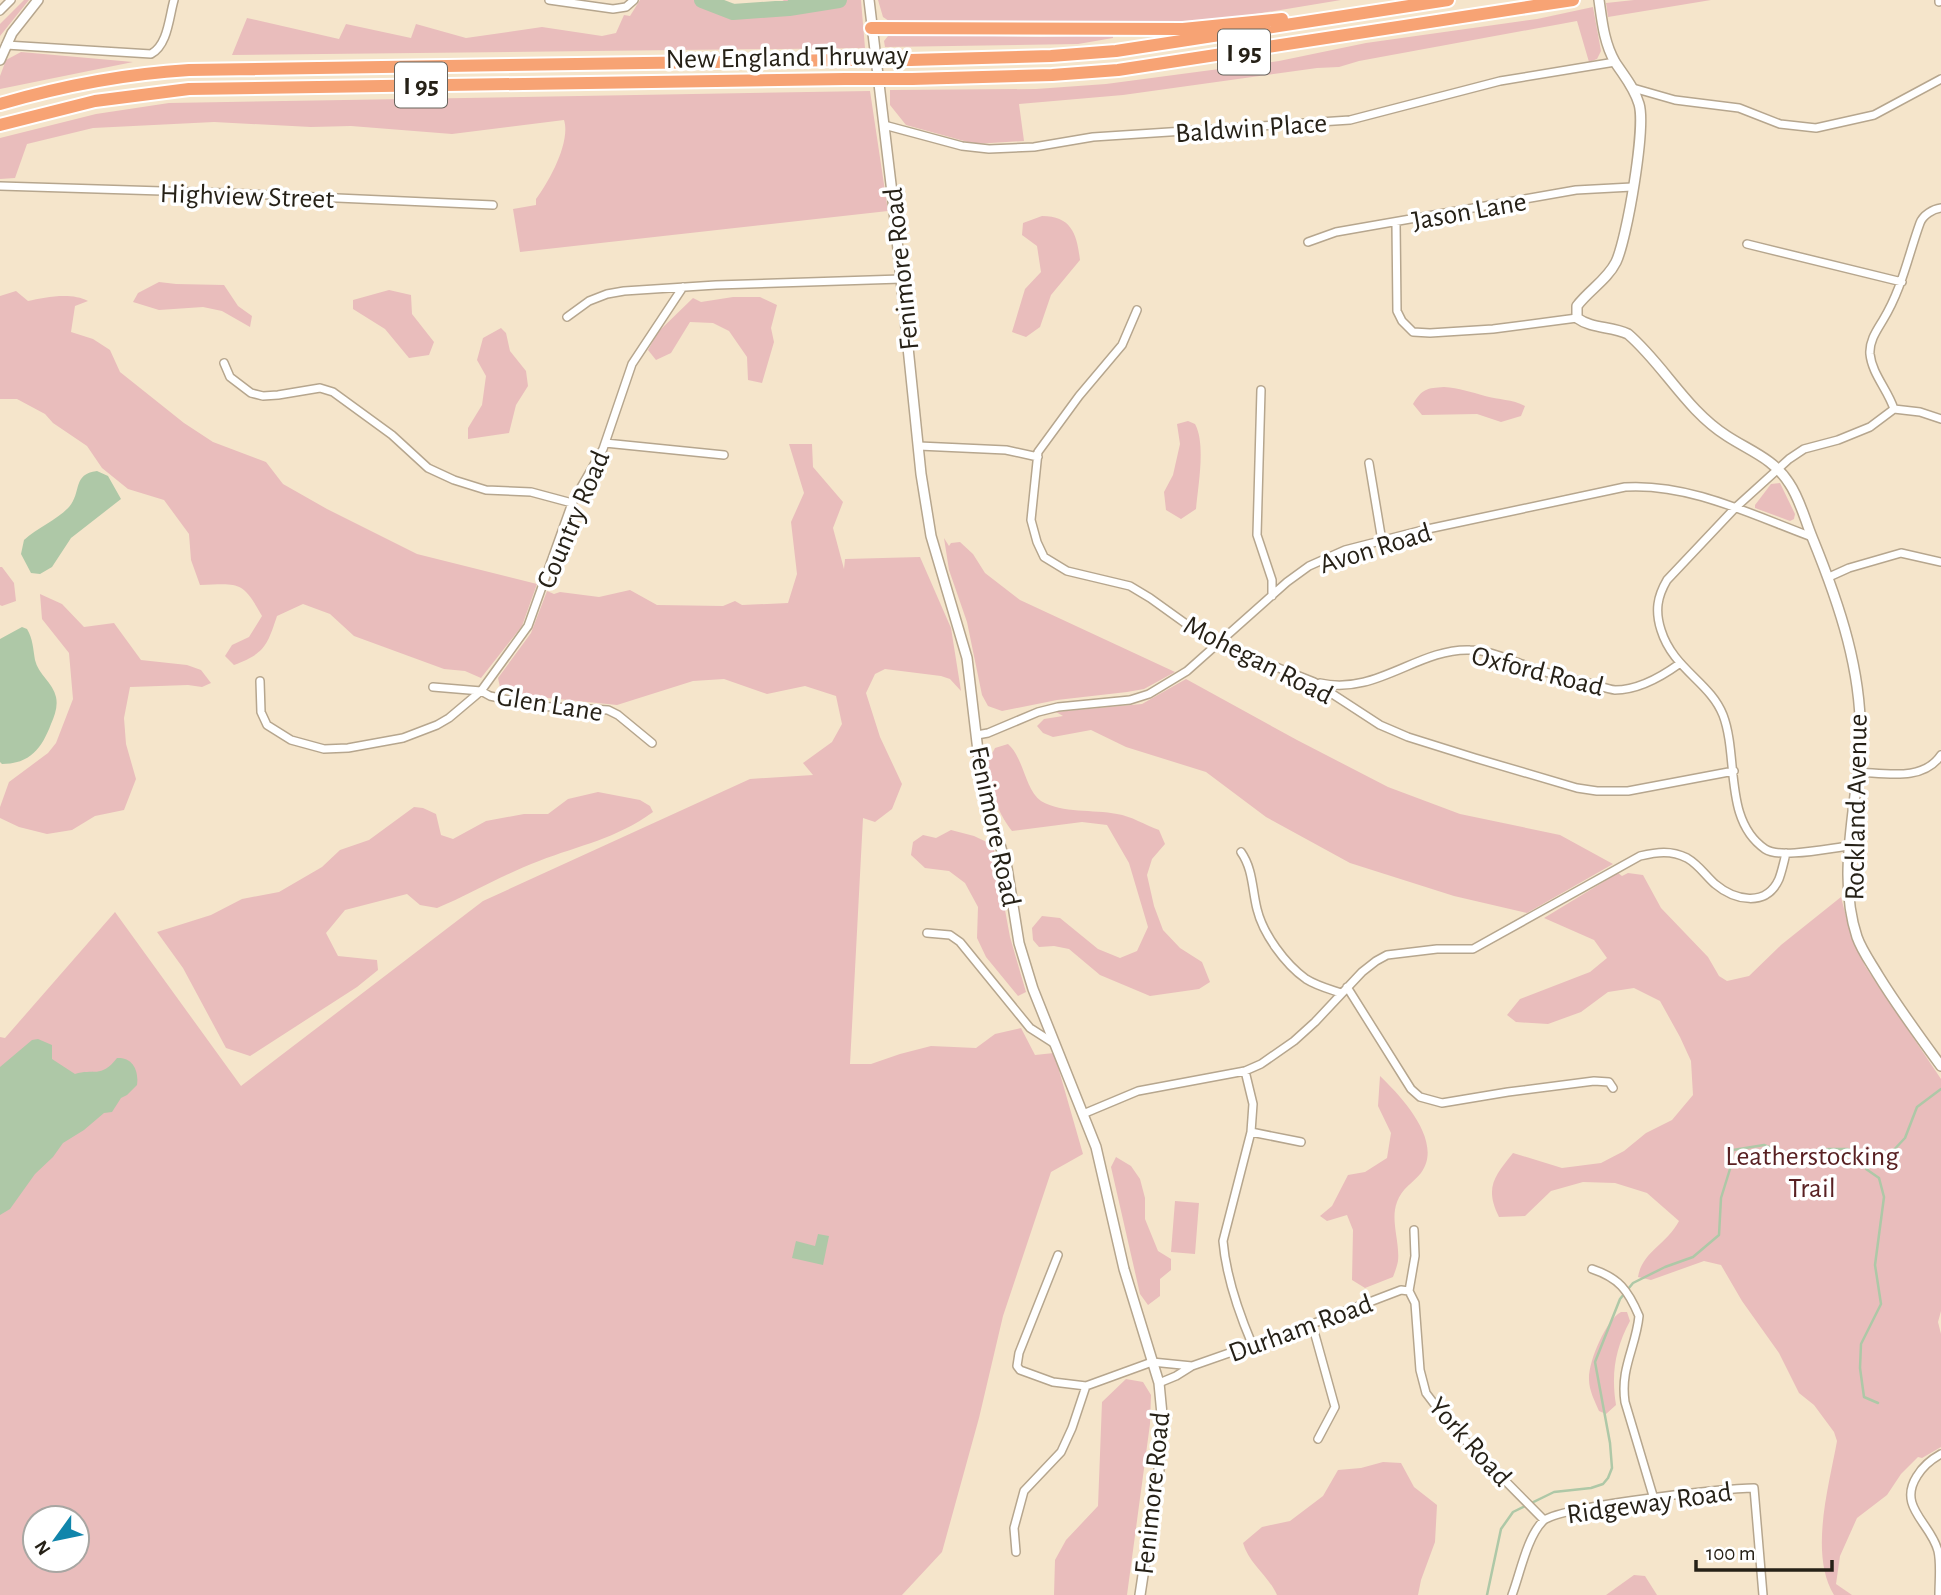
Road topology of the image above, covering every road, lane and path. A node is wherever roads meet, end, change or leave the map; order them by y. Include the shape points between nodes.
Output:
1 (11, 0) edge
2 (38, 0) edge
3 (174, 0) edge
4 (549, 0) edge
5 (634, 0) edge
6 (1448, 0) edge
7 (1573, 0) edge
8 (1599, 0) edge
9 (870, 2) edge
10 (0, 11) edge
11 (1335, 18) junction
12 (872, 28) junction
13 (6, 45) junction
14 (0, 60) edge
15 (1615, 62) junction
16 (1941, 79) edge
17 (1633, 88) junction
18 (0, 104) edge
19 (0, 125) edge
20 (884, 125) junction
21 (0, 186) edge
22 (1632, 187) junction
23 (493, 205) dead end
24 (1941, 208) edge
25 (1396, 223) junction
26 (1308, 242) dead end
27 (1747, 244) dead end
28 (901, 279) junction
29 (1902, 282) junction
30 (684, 287) junction
31 (1137, 310) dead end
32 (567, 317) dead end
33 (1577, 318) junction
34 (225, 363) dead end
35 (1261, 390) dead end
36 (1894, 409) junction
37 (1941, 419) edge
38 (605, 443) junction
39 (919, 446) junction
40 (724, 455) dead end
41 (1038, 457) junction
42 (1369, 463) dead end
43 (1779, 469) junction
44 (572, 503) junction
45 (1735, 508) junction
46 (1812, 537) junction
47 (1382, 541) junction
48 (1941, 562) edge
49 (1829, 577) junction
50 (1272, 596) junction
51 (1222, 641) junction
52 (1679, 664) junction
53 (260, 681) dead end
54 (1314, 682) junction
55 (433, 687) dead end
56 (481, 691) junction
57 (977, 735) junction
58 (652, 743) dead end
59 (1941, 755) edge
60 (1734, 771) junction
61 (1857, 772) junction
62 (1849, 846) junction
63 (1241, 852) dead end
64 (1786, 853) junction
65 (927, 933) dead end
66 (1344, 990) junction
67 (1055, 1044) junction
68 (1941, 1066) edge
69 (1245, 1072) junction
70 (1613, 1088) dead end
71 (1083, 1114) junction
72 (1251, 1132) junction
73 (1301, 1142) dead end
74 (1414, 1230) dead end
75 (1058, 1255) dead end
76 (1592, 1269) dead end
77 (1409, 1291) junction
78 (1312, 1324) junction
79 (1252, 1344) junction
80 (1152, 1363) junction
81 (1192, 1366) junction
82 (1159, 1383) junction
83 (1086, 1385) junction
84 (1318, 1439) dead end
85 (1938, 1456) edge
86 (1654, 1499) junction
87 (1544, 1520) junction
88 (1016, 1552) dead end
89 (1140, 1595) edge
90 (1512, 1595) edge
91 (1763, 1595) edge
92 (1938, 1595) edge

1 - 10 street
2 - 13 street
3 - 13 street via 160,47 151,54
4 - 5 street via 613,9
6 - 11 highway, New England Thruway / I 95
7 - 19 highway, New England Thruway / I 95, bridge via 1118,70 912,79 189,89 95,101
8 - 15 street
9 - 12 street, Fenimore Road
11 - 12 highway via 1183,29
11 - 18 highway, New England Thruway / I 95, bridge via 1167,44 1018,58 189,70 90,82
12 - 20 street, Fenimore Road
13 - 14 street
15 - 17 street
15 - 20 street, Baldwin Place via 1500,81 1350,120 1093,137 989,149
16 - 17 street via 1874,114 1816,128 1780,124 1739,108 1675,100
17 - 22 street via 1641,130
20 - 28 street, Fenimore Road
21 - 23 street, Highview Street
22 - 25 street, Jason Lane via 1576,190
22 - 33 street via 1616,262 1577,306
24 - 29 street via 1921,221
25 - 26 street, Jason Lane via 1336,232
25 - 33 street via 1397,311 1413,332 1493,329
27 - 29 street
28 - 30 street
28 - 39 street, Fenimore Road
29 - 36 street via 1873,335 1870,353
30 - 32 street via 607,294
30 - 38 street, Country Road via 632,364
31 - 41 street via 1122,345 1053,430
33 - 43 street, Rockland Avenue via 1586,325 1628,334 1710,424
34 - 44 street via 230,377 251,393 278,395 320,388 332,392 392,435 428,468 454,480
35 - 50 street via 1257,535 1272,580
36 - 37 street
36 - 43 street via 1870,427 1804,449
38 - 40 street
38 - 44 street, Country Road
39 - 41 street via 1006,450
39 - 57 street, Fenimore Road via 931,536 967,657
41 - 51 street, Mohegan Road via 1031,520 1044,557 1067,571 1129,586 1189,626
42 - 47 street
43 - 45 street
43 - 46 street, Rockland Avenue via 1792,487
44 - 56 street, Country Road via 528,626
45 - 46 street, Avon Road
45 - 47 street, Avon Road via 1670,488 1625,487
45 - 52 street via 1659,593 1658,622 1666,647
46 - 49 street, Rockland Avenue
47 - 50 street, Avon Road via 1325,558
48 - 49 street via 1901,553
49 - 61 street, Rockland Avenue via 1848,642 1858,700
50 - 51 street, Avon Road
51 - 54 street, Mohegan Road
51 - 57 street, Avon Road via 1187,671 1149,694 1058,707
52 - 54 street, Oxford Road via 1645,684 1615,690 1471,649 1426,659 1368,682
52 - 60 street via 1722,711 1731,736
53 - 56 street, Country Road via 261,712 267,726 291,740 324,749 403,738 437,725
54 - 60 street, Mohegan Road via 1380,725 1408,737 1577,788 1628,791
55 - 56 street, Glen Lane
56 - 58 street, Glen Lane via 535,706 608,710
57 - 67 street, Fenimore Road via 982,785 1007,868 1019,943
59 - 61 street via 1931,767 1915,773
60 - 64 street via 1734,790 1746,826 1764,848
61 - 62 street, Rockland Avenue
62 - 64 street
62 - 68 street, Rockland Avenue via 1849,891 1857,937 1893,999
63 - 66 street via 1248,863 1260,919 1275,945 1306,978 1322,987
64 - 66 street via 1774,888 1745,900 1713,883 1686,857 1669,852 1640,856 1473,949 1387,955
65 - 67 street via 950,935 960,942 1030,1028
66 - 69 street via 1294,1041
66 - 70 street via 1420,1097 1442,1103 1594,1081 1609,1082
67 - 71 street, Fenimore Road
69 - 71 street via 1138,1091
69 - 72 street via 1253,1104
71 - 80 street, Fenimore Road via 1096,1147 1124,1269
72 - 73 street
72 - 79 street via 1223,1241 1224,1258
74 - 77 street, York Road
75 - 83 street via 1017,1366 1052,1382
76 - 86 street via 1610,1275 1629,1293 1639,1316 1622,1385
77 - 78 street, Durham Road via 1401,1290
77 - 87 street, York Road via 1415,1303 1426,1393 1443,1417
78 - 79 street, Durham Road
78 - 84 street via 1335,1407
79 - 81 street, Durham Road
80 - 81 street, Durham Road
80 - 82 street, Fenimore Road
80 - 83 street
81 - 82 street, Durham Road
82 - 89 street, Fenimore Road via 1160,1463
83 - 88 street via 1061,1452 1024,1491 1014,1528
85 - 92 street via 1923,1466 1910,1487 1910,1499 1939,1552
86 - 87 street, Ridgeway Road via 1586,1507
86 - 91 street, Ridgeway Road via 1754,1488
87 - 90 street via 1533,1535

